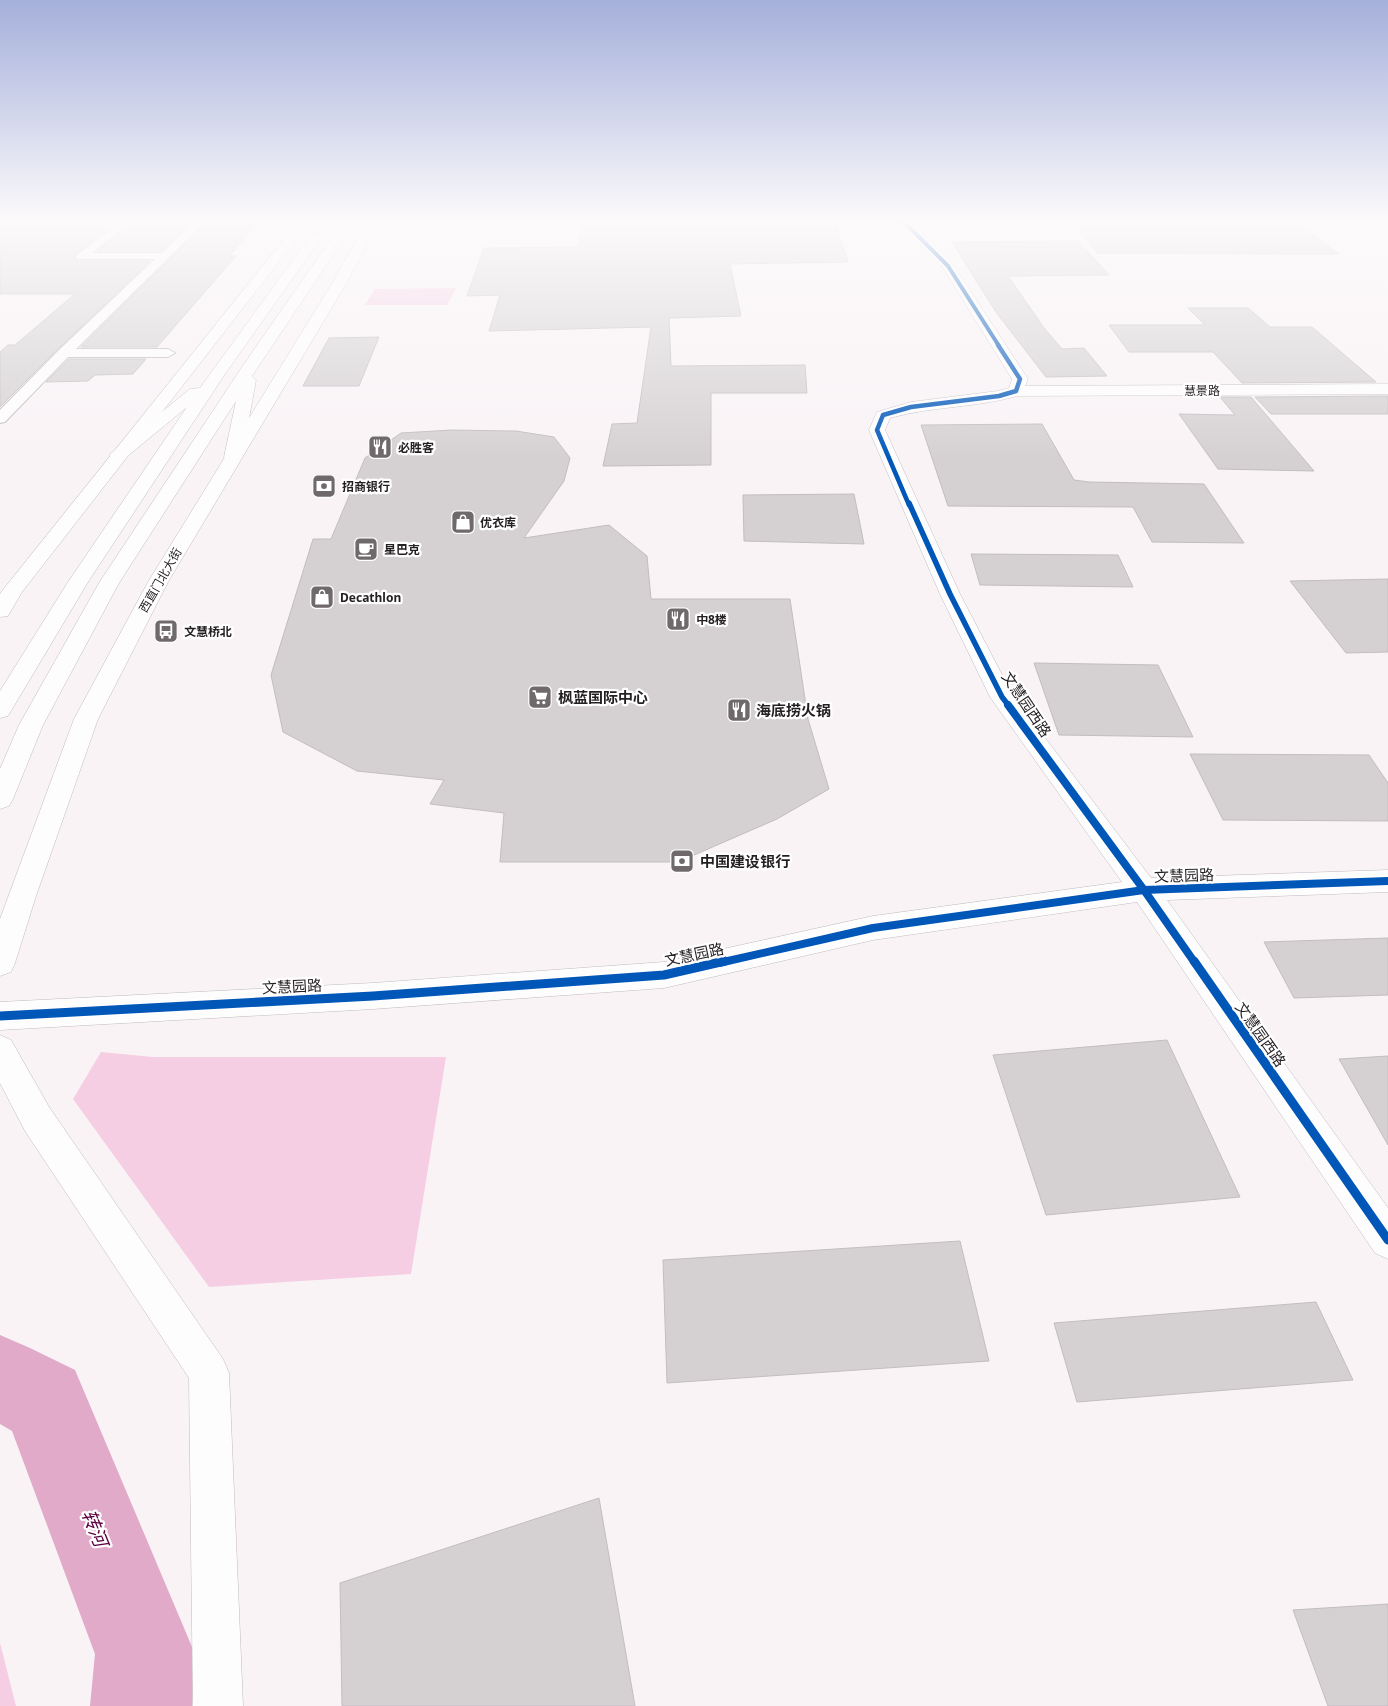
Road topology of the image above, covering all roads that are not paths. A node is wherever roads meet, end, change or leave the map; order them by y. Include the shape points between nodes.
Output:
1 (117, 302) edge
2 (240, 302) edge
3 (269, 302) edge
4 (293, 302) edge
5 (328, 302) edge
6 (971, 302) edge
7 (64, 353) junction
8 (168, 353) dead end
9 (250, 367) junction
10 (218, 373) junction
11 (1388, 389) edge
12 (1016, 391) junction
13 (0, 419) edge
14 (118, 455) junction
15 (233, 457) junction
16 (6, 590) edge
17 (0, 611) edge
18 (0, 710) edge
19 (0, 799) edge
20 (1388, 881) edge
21 (1144, 890) junction
22 (11, 897) edge
23 (0, 963) edge
24 (0, 1016) edge
25 (0, 1050) edge
26 (1388, 1240) edge
27 (218, 1706) edge

1 - 7 street
2 - 14 main road
3 - 10 main road
4 - 9 main road
5 - 15 main road, 西直门北大街
6 - 12 main road via 1020,379
7 - 8 street
7 - 13 street
9 - 15 main road
9 - 19 main road via 110,583 32,725
10 - 14 main road
10 - 18 main road via 78,582
11 - 12 main road, 慧景路
12 - 21 main road, 文慧园西路 via 912,407 883,415 878,430 950,594 1002,697
14 - 16 main road
15 - 22 main road, 西直门北大街 via 158,582 86,719
16 - 17 main road
20 - 21 main road, 文慧园路
21 - 24 main road, 文慧园路 via 873,928 664,975 373,996
21 - 26 main road, 文慧园西路
22 - 23 main road, 西直门北大街
25 - 27 main road via 37,1119 210,1373

